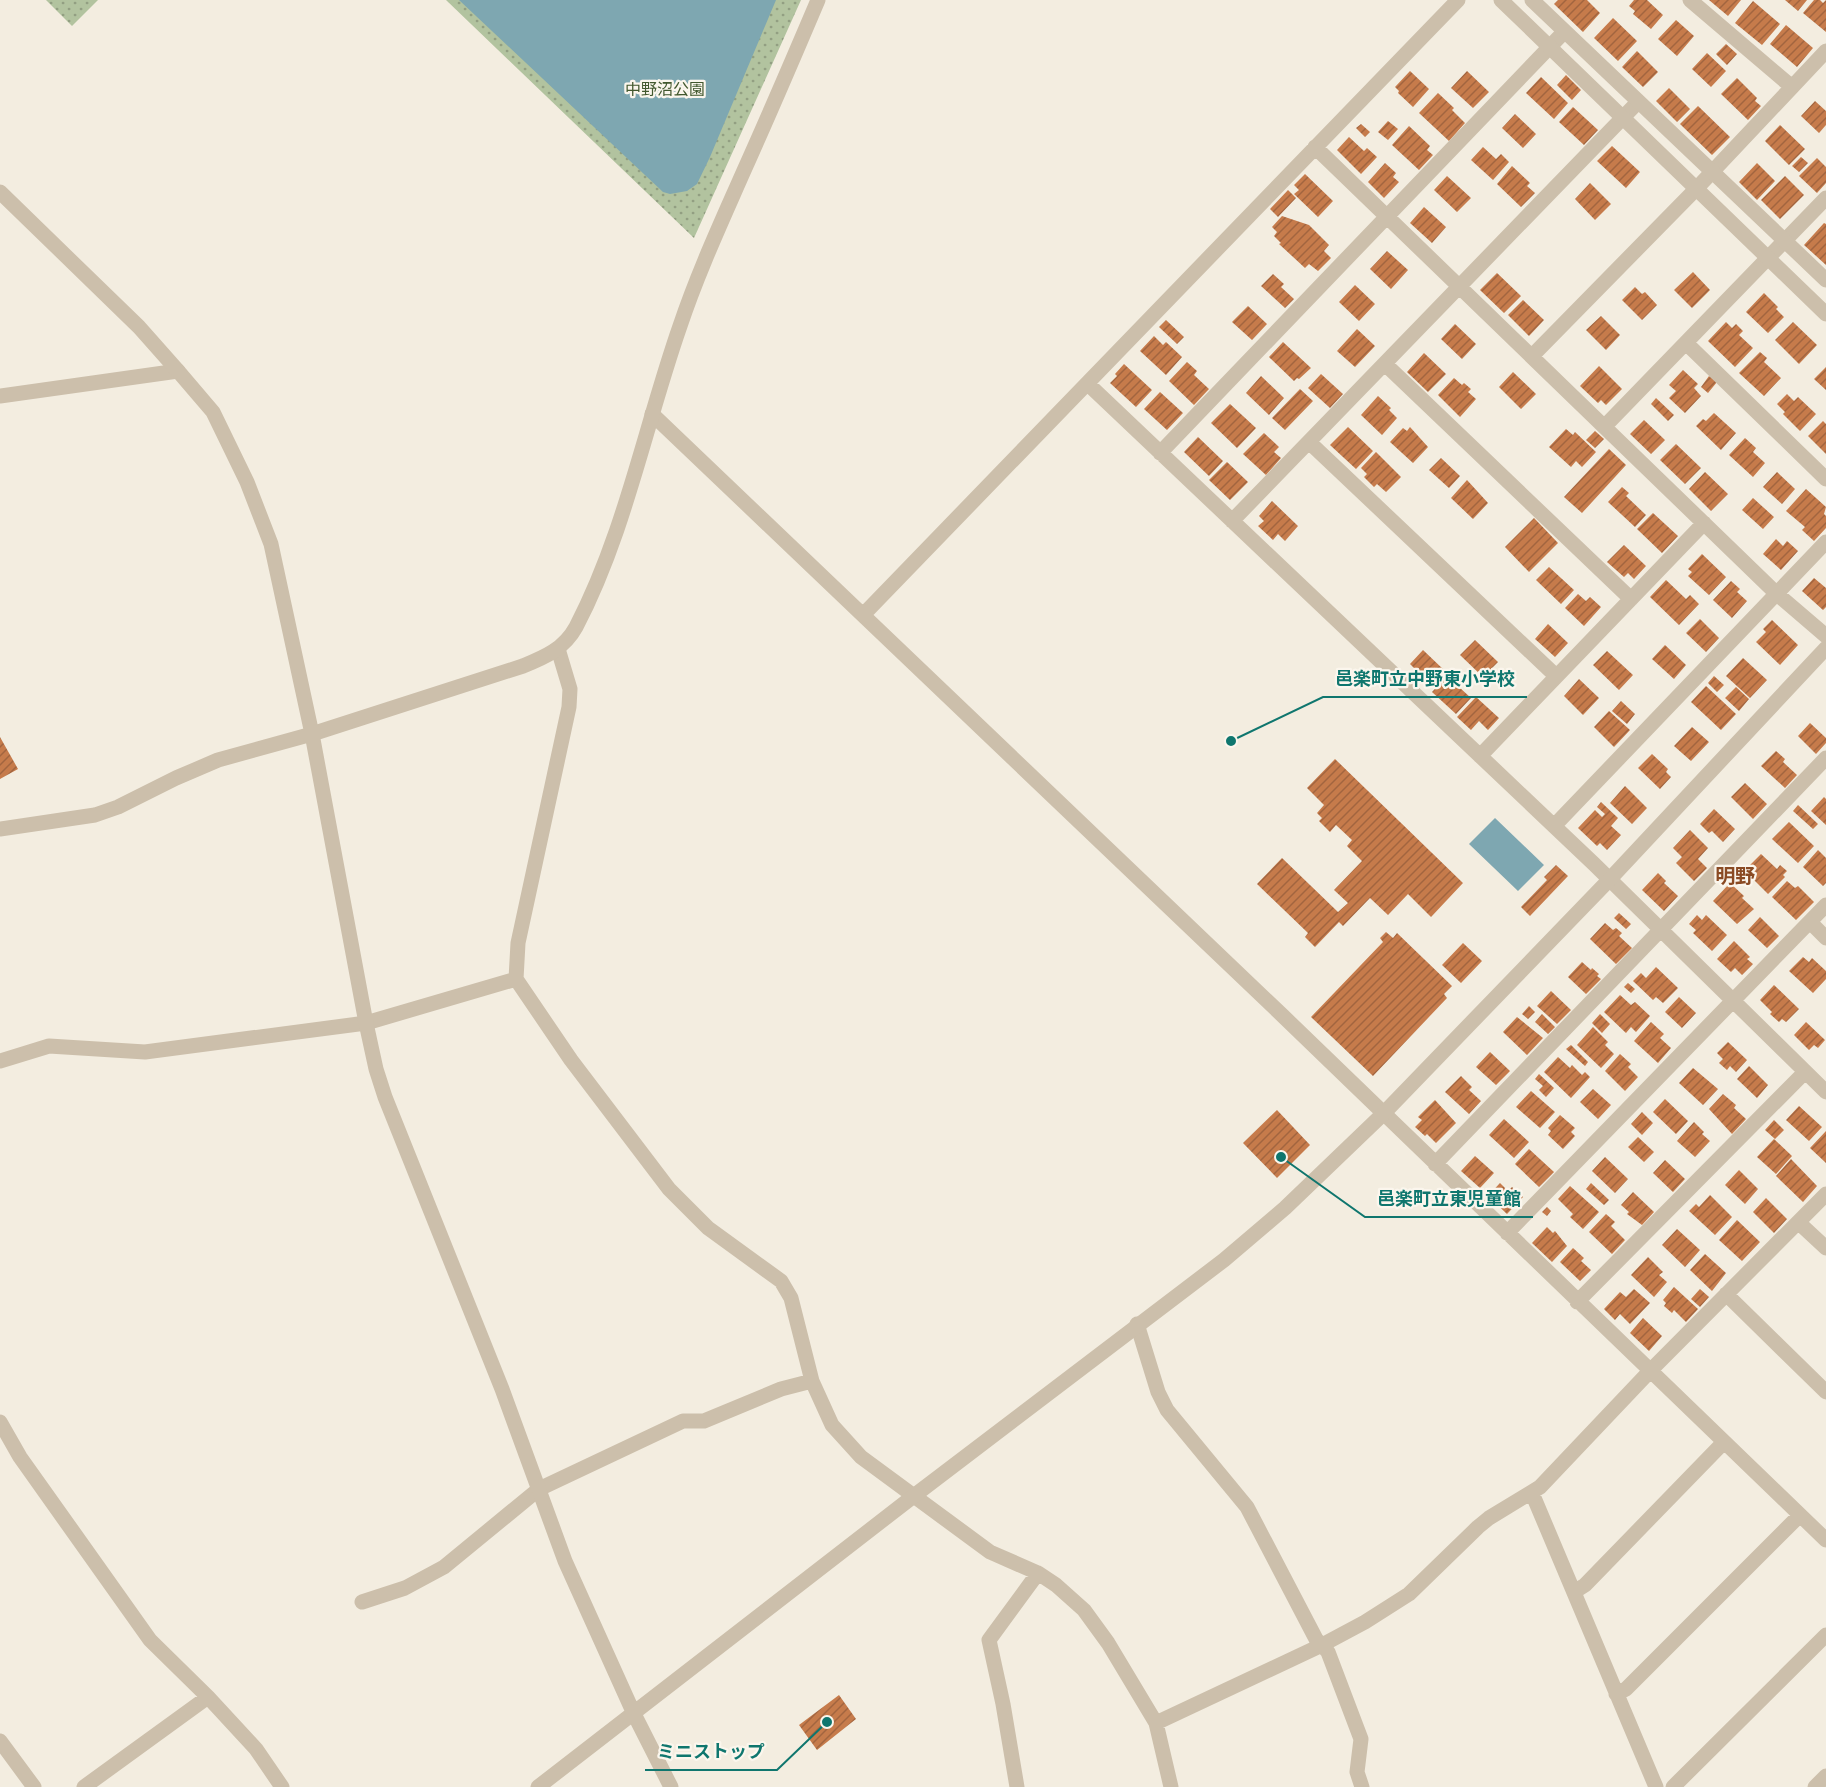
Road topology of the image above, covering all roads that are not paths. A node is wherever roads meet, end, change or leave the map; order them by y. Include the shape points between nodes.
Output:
1 (818, 0) edge
2 (1458, 0) edge
3 (1501, 0) edge
4 (1532, 0) edge
5 (1690, 0) edge
6 (1564, 32) junction
7 (1550, 47) junction
8 (1826, 51) edge
9 (1792, 87) junction
10 (1638, 102) junction
11 (1623, 118) junction
12 (1315, 147) junction
13 (1712, 172) junction
14 (1696, 189) junction
15 (0, 192) edge
16 (1826, 198) edge
17 (1387, 216) junction
18 (1785, 241) junction
19 (1768, 258) junction
20 (1826, 280) edge
21 (1460, 286) junction
22 (1826, 314) edge
23 (1686, 344) junction
24 (1532, 356) junction
25 (1385, 364) junction
26 (178, 370) junction
27 (1088, 384) junction
28 (0, 396) edge
29 (652, 414) junction
30 (1605, 426) junction
31 (1309, 442) junction
32 (1160, 453) junction
33 (1826, 478) edge
34 (1232, 521) junction
35 (1704, 523) junction
36 (1826, 542) edge
37 (1777, 594) junction
38 (1631, 598) junction
39 (863, 615) junction
40 (1826, 636) edge
41 (1826, 648) edge
42 (558, 649) junction
43 (1556, 676) junction
44 (312, 735) junction
45 (1480, 756) junction
46 (1826, 758) edge
47 (1554, 826) junction
48 (0, 829) edge
49 (1610, 880) junction
50 (1826, 905) edge
51 (1810, 922) junction
52 (1662, 931) junction
53 (1826, 938) edge
54 (516, 979) junction
55 (1733, 1002) junction
56 (366, 1023) junction
57 (0, 1062) edge
58 (1805, 1072) junction
59 (1826, 1092) edge
60 (1383, 1114) junction
61 (1435, 1164) junction
62 (1826, 1194) edge
63 (1798, 1222) junction
64 (1507, 1233) junction
65 (1826, 1248) edge
66 (1726, 1294) junction
67 (1577, 1302) junction
68 (1137, 1324) junction
69 (1650, 1371) junction
70 (812, 1382) junction
71 (1826, 1392) edge
72 (0, 1422) edge
73 (1724, 1442) junction
74 (540, 1489) junction
75 (1532, 1493) junction
76 (915, 1495) junction
77 (1800, 1515) junction
78 (1826, 1540) edge
79 (1038, 1574) junction
80 (1574, 1592) junction
81 (363, 1602) dead end
82 (1826, 1635) edge
83 (1322, 1645) junction
84 (1616, 1694) junction
85 (208, 1697) junction
86 (634, 1714) junction
87 (1156, 1723) junction
88 (0, 1741) edge
89 (1826, 1776) edge
90 (34, 1787) edge
91 (84, 1787) edge
92 (282, 1787) edge
93 (538, 1787) edge
94 (671, 1787) edge
95 (1017, 1787) edge
96 (1171, 1787) edge
97 (1362, 1787) edge
98 (1656, 1787) edge
99 (1673, 1787) edge
100 (1815, 1787) edge

1 - 29 street via 704,262
2 - 12 street
3 - 7 street
4 - 6 street
5 - 9 street
6 - 7 street
6 - 10 street
7 - 11 street
7 - 17 street
8 - 9 street
9 - 13 street
10 - 11 street
10 - 13 street
11 - 14 street
11 - 21 street
12 - 17 street
12 - 27 street
13 - 14 street
13 - 18 street
14 - 19 street
14 - 24 street
15 - 26 street
16 - 18 street
17 - 21 street
17 - 32 street
18 - 19 street
18 - 20 street
19 - 22 street
19 - 23 street
21 - 24 street
21 - 25 street
23 - 30 street
23 - 33 street
24 - 30 street
25 - 31 street
25 - 38 street
26 - 28 street
26 - 44 street via 213,412 271,544
27 - 32 street
27 - 39 street
29 - 39 street
29 - 42 street via 600,574 576,628
30 - 35 street
31 - 34 street
31 - 43 street
32 - 34 street
34 - 45 street
35 - 37 street
35 - 38 street
36 - 37 street
37 - 40 street
37 - 47 street
38 - 43 street
39 - 60 street
41 - 49 street
42 - 44 street via 523,666
42 - 54 street via 570,689 569,707 518,943
43 - 45 street
44 - 48 street via 218,760 110,810
44 - 56 street
45 - 47 street
46 - 52 street
47 - 49 street
49 - 52 street
49 - 60 street
50 - 51 street
51 - 53 street
51 - 55 street
52 - 55 street
52 - 61 street
54 - 56 street
54 - 70 street via 571,1060 669,1189 708,1228 781,1281 791,1298
55 - 58 street
55 - 64 street
56 - 57 street via 145,1052 49,1046
56 - 74 street via 385,1097
58 - 59 street
58 - 67 street
60 - 61 street
60 - 68 street via 1285,1208 1224,1260
61 - 64 street
62 - 63 street
63 - 65 street
63 - 66 street
64 - 67 street
66 - 69 street
66 - 71 street
67 - 69 street
68 - 76 street
68 - 83 street via 1167,1410 1247,1507
69 - 73 street
69 - 75 street
70 - 74 street via 781,1389 704,1421 683,1421
70 - 76 street via 832,1425 861,1457
72 - 85 street via 20,1457 150,1640
73 - 77 street
73 - 80 street
74 - 81 street via 444,1567 405,1588
74 - 86 street via 565,1561
75 - 80 street
75 - 83 street via 1478,1527 1409,1594
76 - 79 street via 990,1552
76 - 86 street
77 - 78 street
77 - 84 street via 1626,1689
79 - 87 street via 1069,1594 1084,1610 1108,1642
79 - 95 street via 989,1640
80 - 84 street
82 - 99 street
83 - 87 street
83 - 97 street via 1360,1739 1357,1772
84 - 98 street
85 - 91 street
85 - 92 street via 256,1749
86 - 93 street
86 - 94 street
87 - 96 street
88 - 90 street
89 - 100 street

